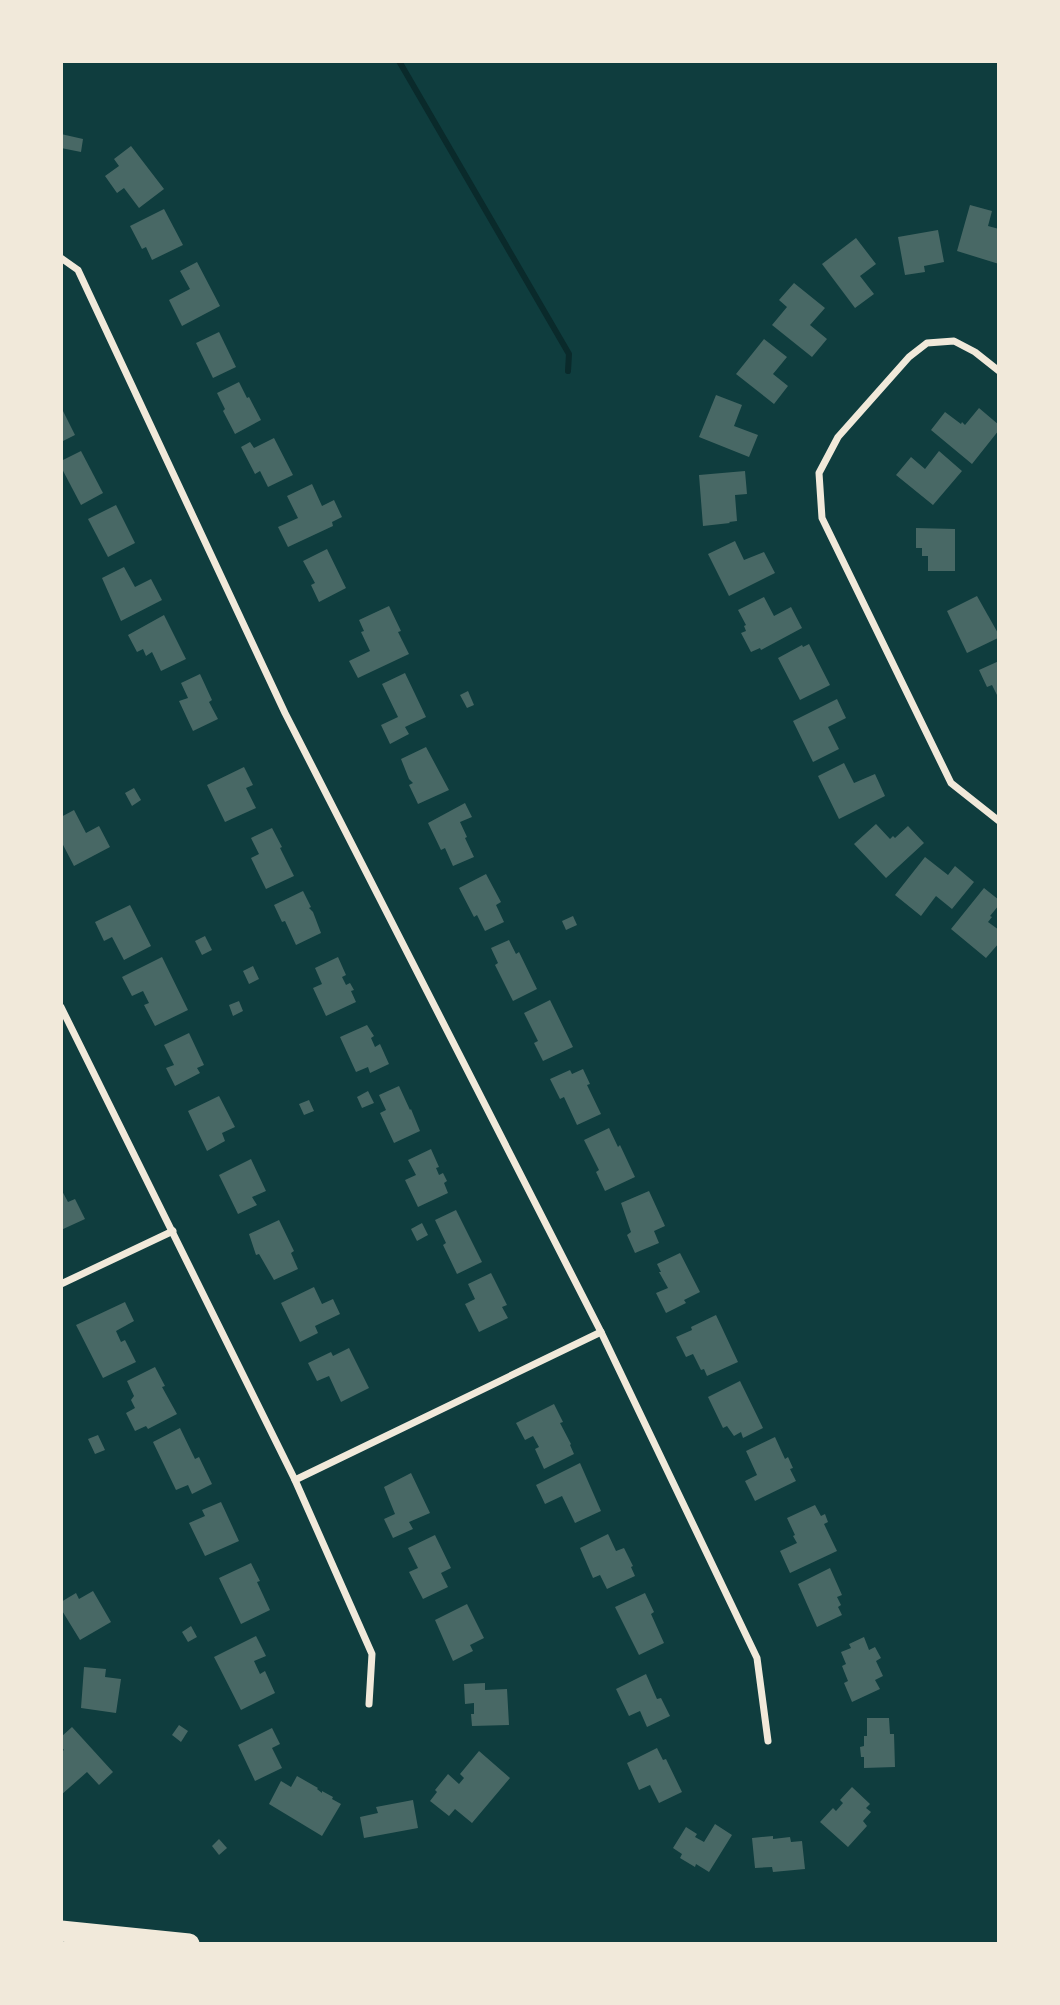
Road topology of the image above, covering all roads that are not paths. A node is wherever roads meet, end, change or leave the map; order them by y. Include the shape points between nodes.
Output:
1 (61, 258) edge
2 (997, 370) edge
3 (999, 821) edge
4 (61, 1007) edge
5 (173, 1231) junction
6 (61, 1284) edge
7 (601, 1332) junction
8 (295, 1480) junction
9 (369, 1703) dead end
10 (768, 1741) dead end
11 (61, 1931) edge
12 (189, 1944) edge

1 - 7 street via 78,270 285,713
2 - 3 street via 954,341 928,343 909,357 838,437 818,473 822,518 951,783
4 - 5 street
5 - 6 street
5 - 8 street
7 - 8 street
7 - 10 street via 757,1658
8 - 9 street via 372,1654
11 - 12 highway

